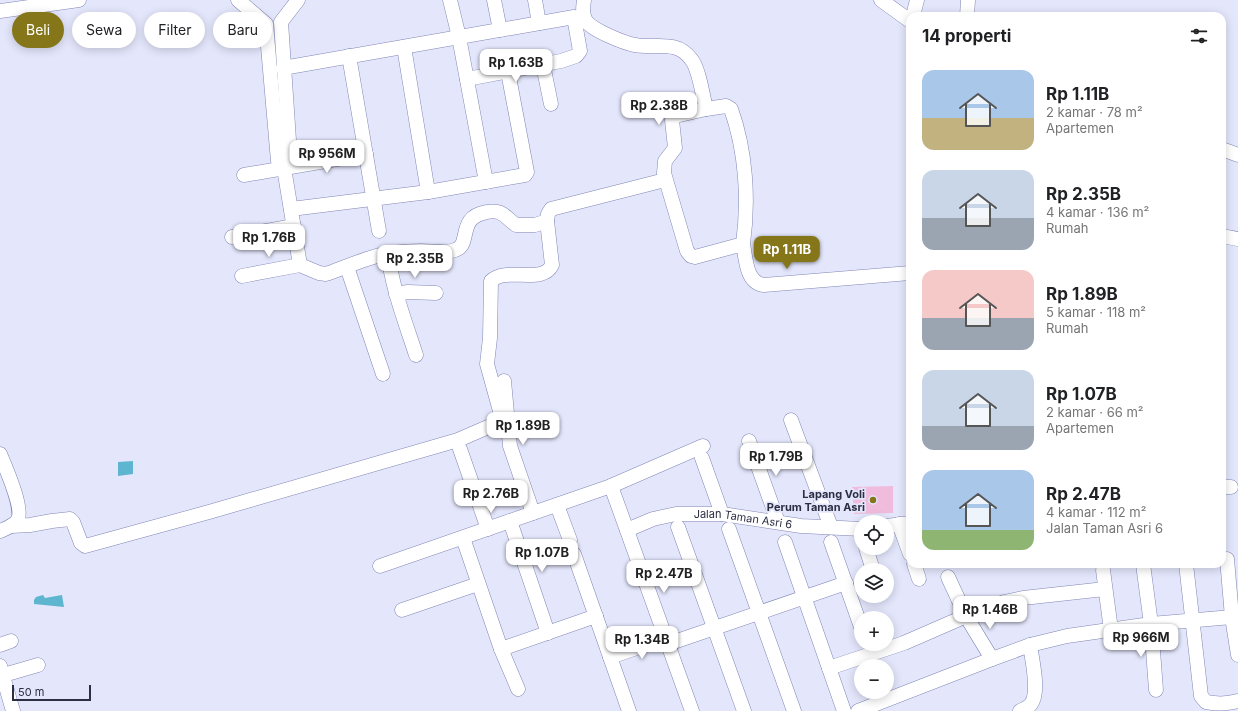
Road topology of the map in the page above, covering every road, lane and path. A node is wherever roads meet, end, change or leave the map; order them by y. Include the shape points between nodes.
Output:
1 (80, 0) edge
2 (238, 0) edge
3 (298, 0) edge
4 (450, 0) edge
5 (494, 0) edge
6 (535, 0) edge
7 (584, 0) edge
8 (882, 0) edge
9 (917, 0) edge
10 (968, 0) edge
11 (0, 11) edge
12 (252, 12) edge
13 (915, 12) edge
14 (967, 12) edge
15 (906, 18) edge
16 (281, 22) junction
17 (272, 23) edge
18 (539, 23) junction
19 (500, 30) junction
20 (459, 37) junction
21 (404, 47) junction
22 (268, 48) edge
23 (349, 56) junction
24 (543, 65) junction
25 (283, 68) junction
26 (508, 72) junction
27 (467, 79) junction
28 (551, 104) dead end
29 (706, 109) junction
30 (1226, 150) edge
31 (366, 154) junction
32 (1238, 155) edge
33 (284, 168) junction
34 (244, 175) dead end
35 (666, 180) junction
36 (486, 182) junction
37 (428, 192) junction
38 (374, 199) junction
39 (291, 209) junction
40 (547, 220) junction
41 (294, 226) junction
42 (379, 231) dead end
43 (232, 237) dead end
44 (743, 244) junction
45 (388, 253) junction
46 (347, 267) junction
47 (309, 269) junction
48 (906, 273) edge
49 (242, 276) dead end
50 (436, 293) dead end
51 (396, 294) junction
52 (416, 355) dead end
53 (383, 374) dead end
54 (504, 381) dead end
55 (791, 420) dead end
56 (749, 441) dead end
57 (460, 449) dead end
58 (0, 454) edge
59 (611, 486) junction
60 (557, 505) junction
61 (533, 513) junction
62 (722, 514) junction
63 (510, 521) junction
64 (778, 522) junction
65 (899, 524) edge
66 (678, 527) dead end
67 (830, 527) junction
68 (5, 529) edge
69 (488, 529) junction
70 (729, 529) dead end
71 (854, 529) edge
72 (627, 530) junction
73 (462, 538) junction
74 (570, 540) dead end
75 (785, 542) dead end
76 (831, 542) dead end
77 (906, 543) edge
78 (574, 554) dead end
79 (1227, 560) dead end
80 (380, 566) dead end
81 (915, 568) edge
82 (1144, 568) edge
83 (1186, 568) edge
84 (1103, 570) dead end
85 (948, 577) dead end
86 (919, 579) dead end
87 (846, 583) junction
88 (478, 584) junction
89 (1105, 589) junction
90 (804, 597) junction
91 (402, 610) dead end
92 (856, 611) edge
93 (759, 613) junction
94 (596, 616) junction
95 (966, 616) junction
96 (1232, 617) junction
97 (1192, 621) junction
98 (1151, 624) junction
99 (715, 628) junction
100 (1111, 630) junction
101 (548, 632) junction
102 (667, 641) junction
103 (894, 645) edge
104 (1030, 645) junction
105 (500, 649) junction
106 (865, 651) edge
107 (1238, 655) edge
108 (610, 657) junction
109 (992, 658) junction
110 (38, 665) dead end
111 (829, 668) junction
112 (1, 672) edge
113 (518, 689) dead end
114 (1156, 690) dead end
115 (1238, 701) edge
116 (13, 711) edge
117 (629, 711) edge
118 (692, 711) edge
119 (744, 711) edge
120 (794, 711) edge
121 (844, 711) edge
122 (858, 711) edge
123 (1020, 711) edge

1 - 11 street
2 - 12 street
3 - 16 street
4 - 20 street
5 - 19 street
6 - 18 street
7 - 29 street via 584,16 596,29 634,45 665,45 686,54 695,64
8 - 15 street
9 - 13 street
10 - 14 street
16 - 17 street
16 - 25 street
18 - 19 street
18 - 24 street via 574,17 580,51 568,60
19 - 20 street
20 - 21 street
20 - 27 street
21 - 23 street
21 - 37 street
22 - 33 street via 278,161
23 - 25 street
23 - 31 street
24 - 26 street
24 - 28 street
25 - 33 street via 290,155 289,162
26 - 27 street
26 - 36 street via 527,172 523,176
27 - 36 street
29 - 35 street via 675,116 672,120 675,148 665,161
29 - 44 street via 726,106 732,110 745,174
30 - 32 street
31 - 33 street
31 - 38 street
33 - 34 street
33 - 39 street
35 - 40 street via 551,209
35 - 44 street via 689,255 695,257
36 - 37 street
37 - 38 street
38 - 39 street
38 - 42 street
39 - 41 street
40 - 45 street via 535,225 516,225 503,214 486,212 470,219 463,242 458,249 441,252
40 - 68 street via 552,265 550,269 542,274 499,276 492,281 487,364 500,412 495,424 455,440 85,546 70,520
41 - 43 street
41 - 47 street
44 - 48 street via 751,277 760,284
45 - 46 street
45 - 51 street via 390,274
46 - 47 street via 326,274
46 - 53 street
47 - 49 street
50 - 51 street
51 - 52 street
54 - 61 street via 510,446
55 - 67 street
56 - 64 street
57 - 69 street
58 - 68 street via 10,480 19,517
59 - 60 street
59 - 62 street via 703,452
59 - 72 street
60 - 61 street
60 - 74 street
61 - 63 street
62 - 64 street, Jalan Taman Asri 6
62 - 72 street, Jalan Taman Asri 6 via 676,514 653,519
63 - 69 street
63 - 101 street
64 - 67 street, Jalan Taman Asri 6
65 - 77 street
66 - 99 street
67 - 71 street, Jalan Taman Asri 6
69 - 73 street
70 - 93 street
72 - 102 street
73 - 80 street
73 - 88 street
75 - 90 street
76 - 87 street
78 - 94 street
79 - 96 street
81 - 86 street
82 - 98 street
83 - 97 street
84 - 89 street
85 - 95 street
87 - 90 street
87 - 92 street
88 - 91 street
88 - 105 street
89 - 95 street via 1023,598
89 - 100 street
90 - 93 street
90 - 111 street
93 - 99 street
93 - 120 street
94 - 101 street
94 - 108 street
95 - 103 street via 904,643
95 - 109 street
96 - 97 street
96 - 107 street
97 - 98 street
97 - 115 street via 1201,696 1206,702 1212,703
98 - 100 street
98 - 114 street
99 - 102 street
99 - 119 street
100 - 104 street via 1067,636
101 - 105 street
102 - 108 street
102 - 118 street
104 - 109 street
104 - 123 street via 1035,688 1032,703
105 - 113 street
106 - 111 street
108 - 117 street
109 - 122 street
110 - 112 street
111 - 121 street
112 - 116 street

